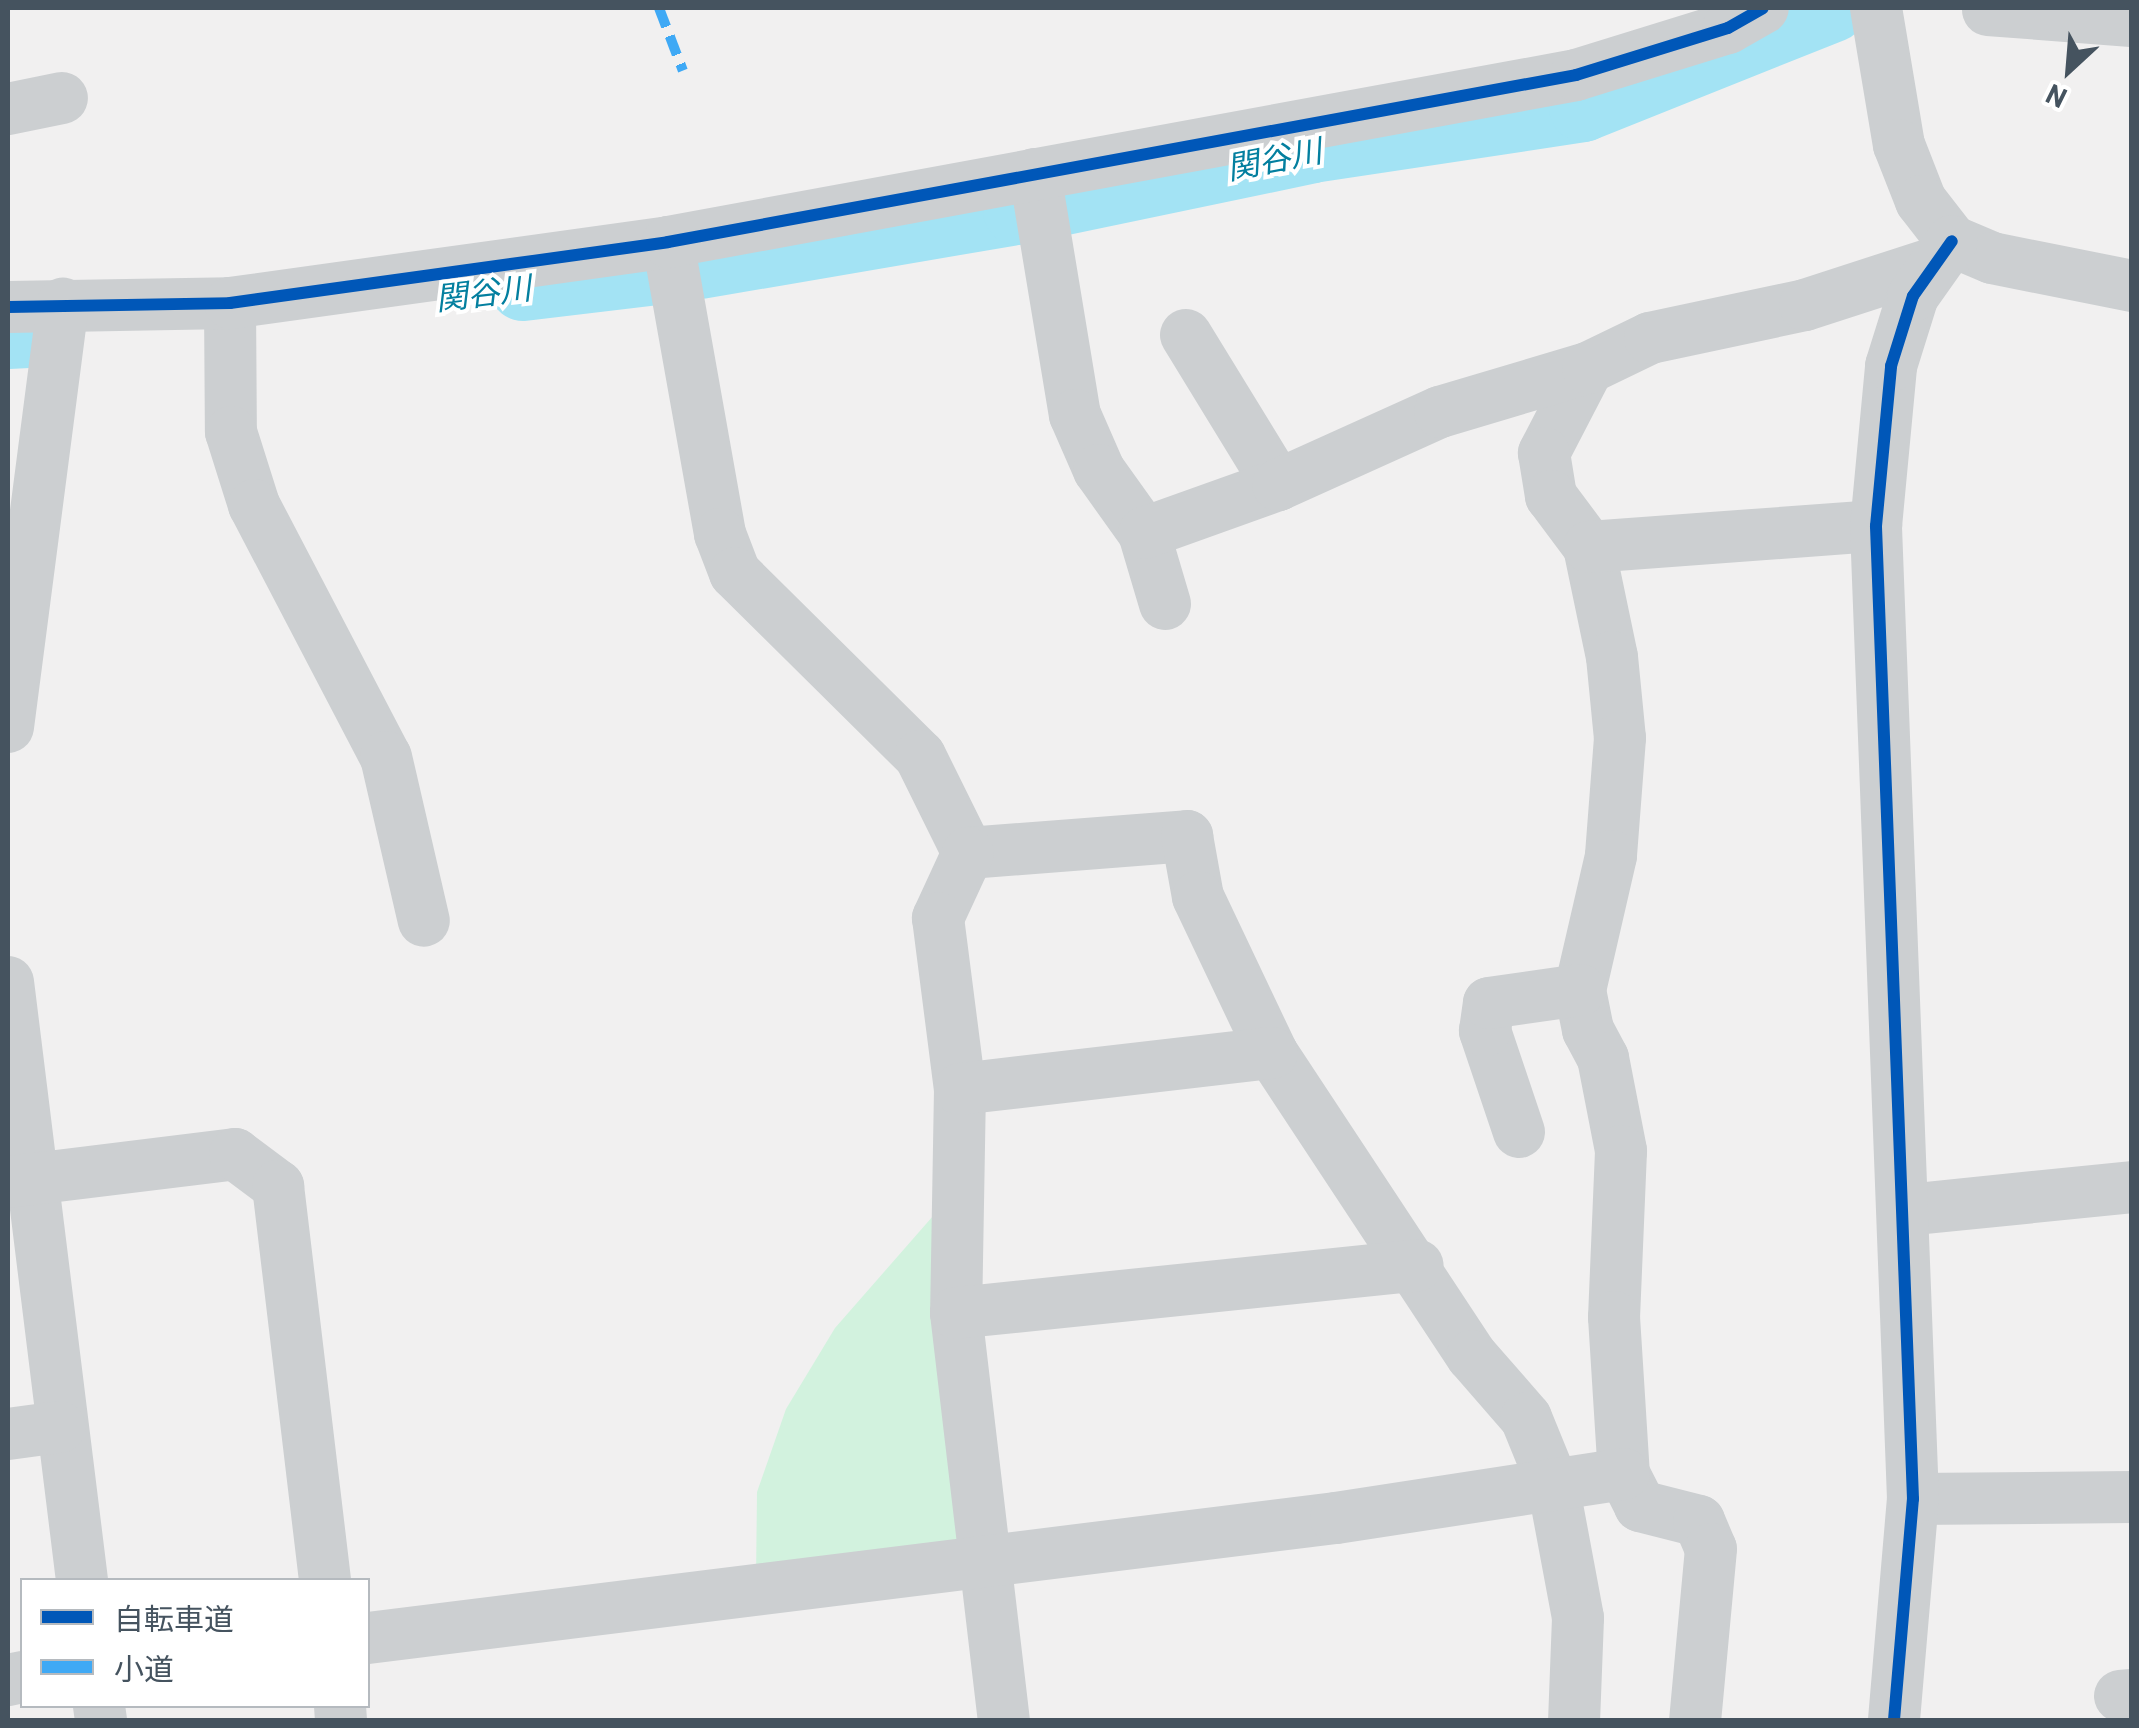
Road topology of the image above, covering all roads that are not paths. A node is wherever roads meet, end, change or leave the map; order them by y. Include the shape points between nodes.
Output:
1 (1764, 8) edge
2 (1876, 8) edge
3 (1988, 10) dead end
4 (2132, 22) edge
5 (62, 98) dead end
6 (8, 109) edge
7 (1040, 197) junction
8 (668, 242) junction
9 (1941, 253) junction
10 (2132, 286) edge
11 (230, 303) junction
12 (63, 304) junction
13 (8, 307) edge
14 (1186, 335) dead end
15 (1588, 368) junction
16 (1278, 485) junction
17 (1876, 526) junction
18 (1144, 533) junction
19 (1590, 547) junction
20 (1165, 604) dead end
21 (8, 726) edge
22 (968, 853) junction
23 (424, 921) dead end
24 (8, 982) edge
25 (1580, 990) junction
26 (1272, 1053) junction
27 (960, 1089) junction
28 (1519, 1132) dead end
29 (19, 1181) edge
30 (2132, 1187) edge
31 (1906, 1210) junction
32 (1418, 1266) junction
33 (956, 1313) junction
34 (60, 1428) junction
35 (8, 1434) edge
36 (1624, 1474) junction
37 (1553, 1484) junction
38 (2132, 1497) edge
39 (1913, 1498) junction
40 (984, 1564) junction
41 (82, 1578) edge
42 (325, 1578) edge
43 (370, 1638) edge
44 (1004, 1720) edge
45 (1574, 1720) edge
46 (1695, 1720) edge
47 (1894, 1720) edge

1 - 7 street via 1728,28 1576,76
2 - 9 street via 1898,146
3 - 4 street
5 - 6 street
7 - 8 street
7 - 18 street via 1074,416 1098,470
8 - 11 street
8 - 22 street via 720,534 735,573 920,756
9 - 10 street
9 - 15 street via 1805,305 1650,338
9 - 17 street via 1891,366
11 - 12 street
11 - 23 street via 232,432 254,505 386,757
12 - 13 street
12 - 21 street
14 - 16 street
15 - 16 street via 1440,412
15 - 19 street via 1544,454 1551,496
16 - 18 street
17 - 19 street
17 - 31 street
18 - 20 street
19 - 25 street via 1620,738 1611,856
22 - 26 street via 1187,836 1198,897
22 - 27 street via 938,918
24 - 29 street
25 - 28 street via 1490,1003 1486,1031
25 - 36 street via 1588,1030 1603,1058 1621,1151 1614,1317
26 - 27 street
26 - 32 street
27 - 33 street
29 - 34 street
29 - 42 street via 235,1154 278,1186
30 - 31 street
31 - 39 street
32 - 33 street
32 - 37 street via 1472,1356 1526,1418
33 - 40 street
34 - 35 street
34 - 41 street
36 - 37 street
36 - 46 street via 1640,1506 1699,1521 1711,1549
37 - 40 street
37 - 45 street via 1578,1618
38 - 39 street
39 - 47 street
40 - 43 street
40 - 44 street

